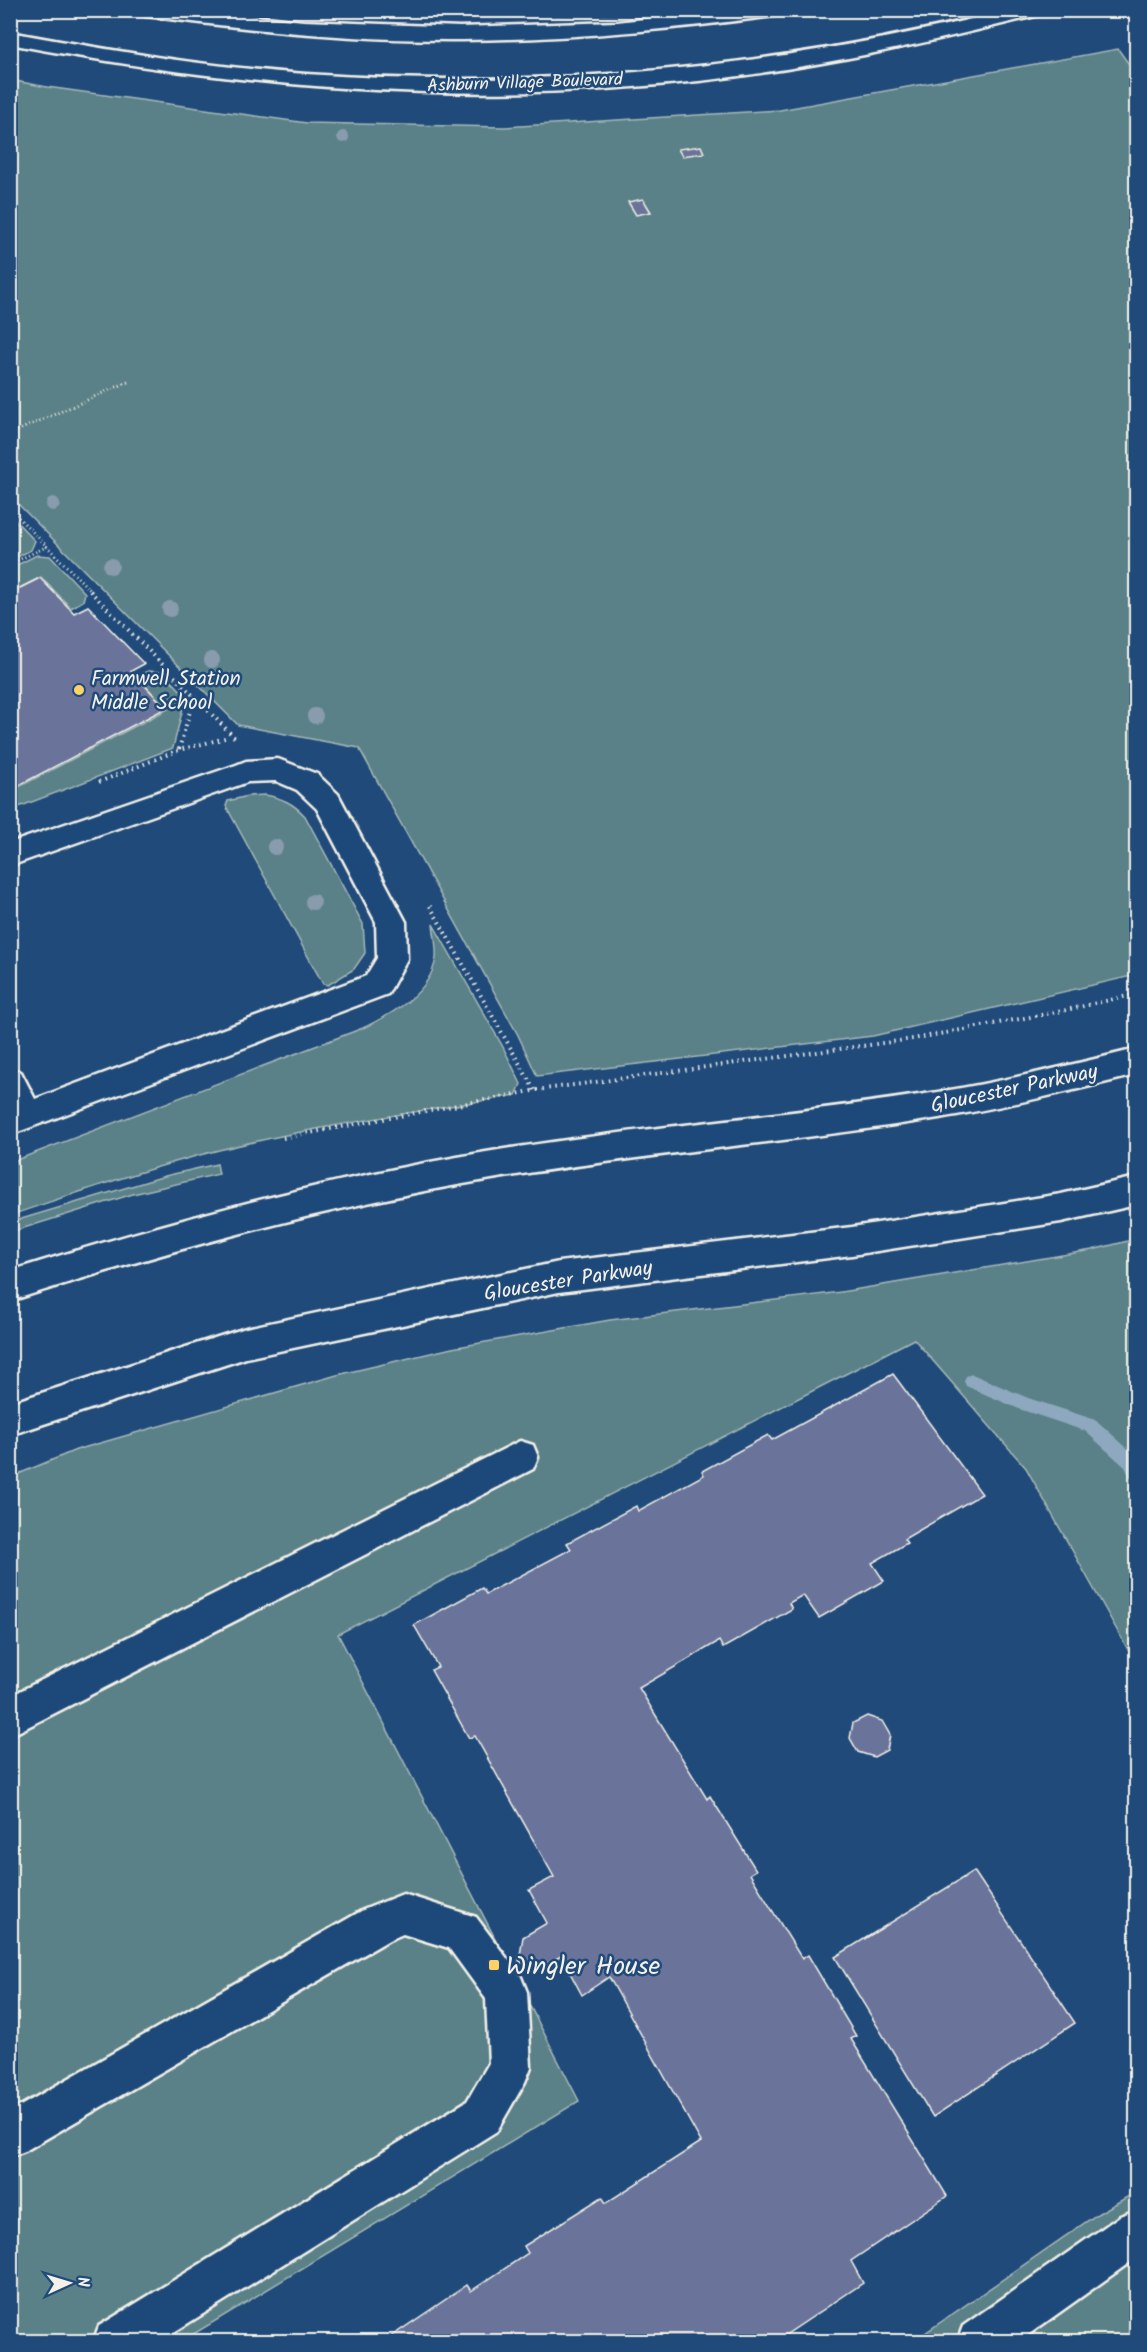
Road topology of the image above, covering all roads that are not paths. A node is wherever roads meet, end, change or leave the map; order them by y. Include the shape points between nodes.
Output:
1 (146, 10) edge
2 (774, 10) edge
3 (1036, 10) edge
4 (222, 15) edge
5 (10, 38) edge
6 (10, 855) edge
7 (1137, 1062) edge
8 (10, 1081) edge
9 (19, 1119) edge
10 (1137, 1191) edge
11 (10, 1286) edge
12 (10, 1419) edge
13 (520, 1457) dead end
14 (10, 1717) edge
15 (10, 2136) edge
16 (1137, 2232) edge
17 (115, 2342) edge
18 (979, 2342) edge

1 - 4 main road
2 - 4 main road via 645,26 480,35 340,32
3 - 5 main road, Ashburn Village Boulevard via 911,40 795,61 695,74 505,86 329,83 243,76 158,66
6 - 9 main road via 246,772 278,770 307,782 328,802 391,922 392,959 377,985
7 - 11 main road, Gloucester Parkway via 941,1104 440,1174 230,1221
8 - 9 main road
10 - 12 main road, Gloucester Parkway via 1061,1208 852,1241 559,1277 246,1343
13 - 14 main road
15 - 17 main road via 377,1924 403,1914 462,1931 506,1992 510,2067 482,2116
16 - 18 main road

